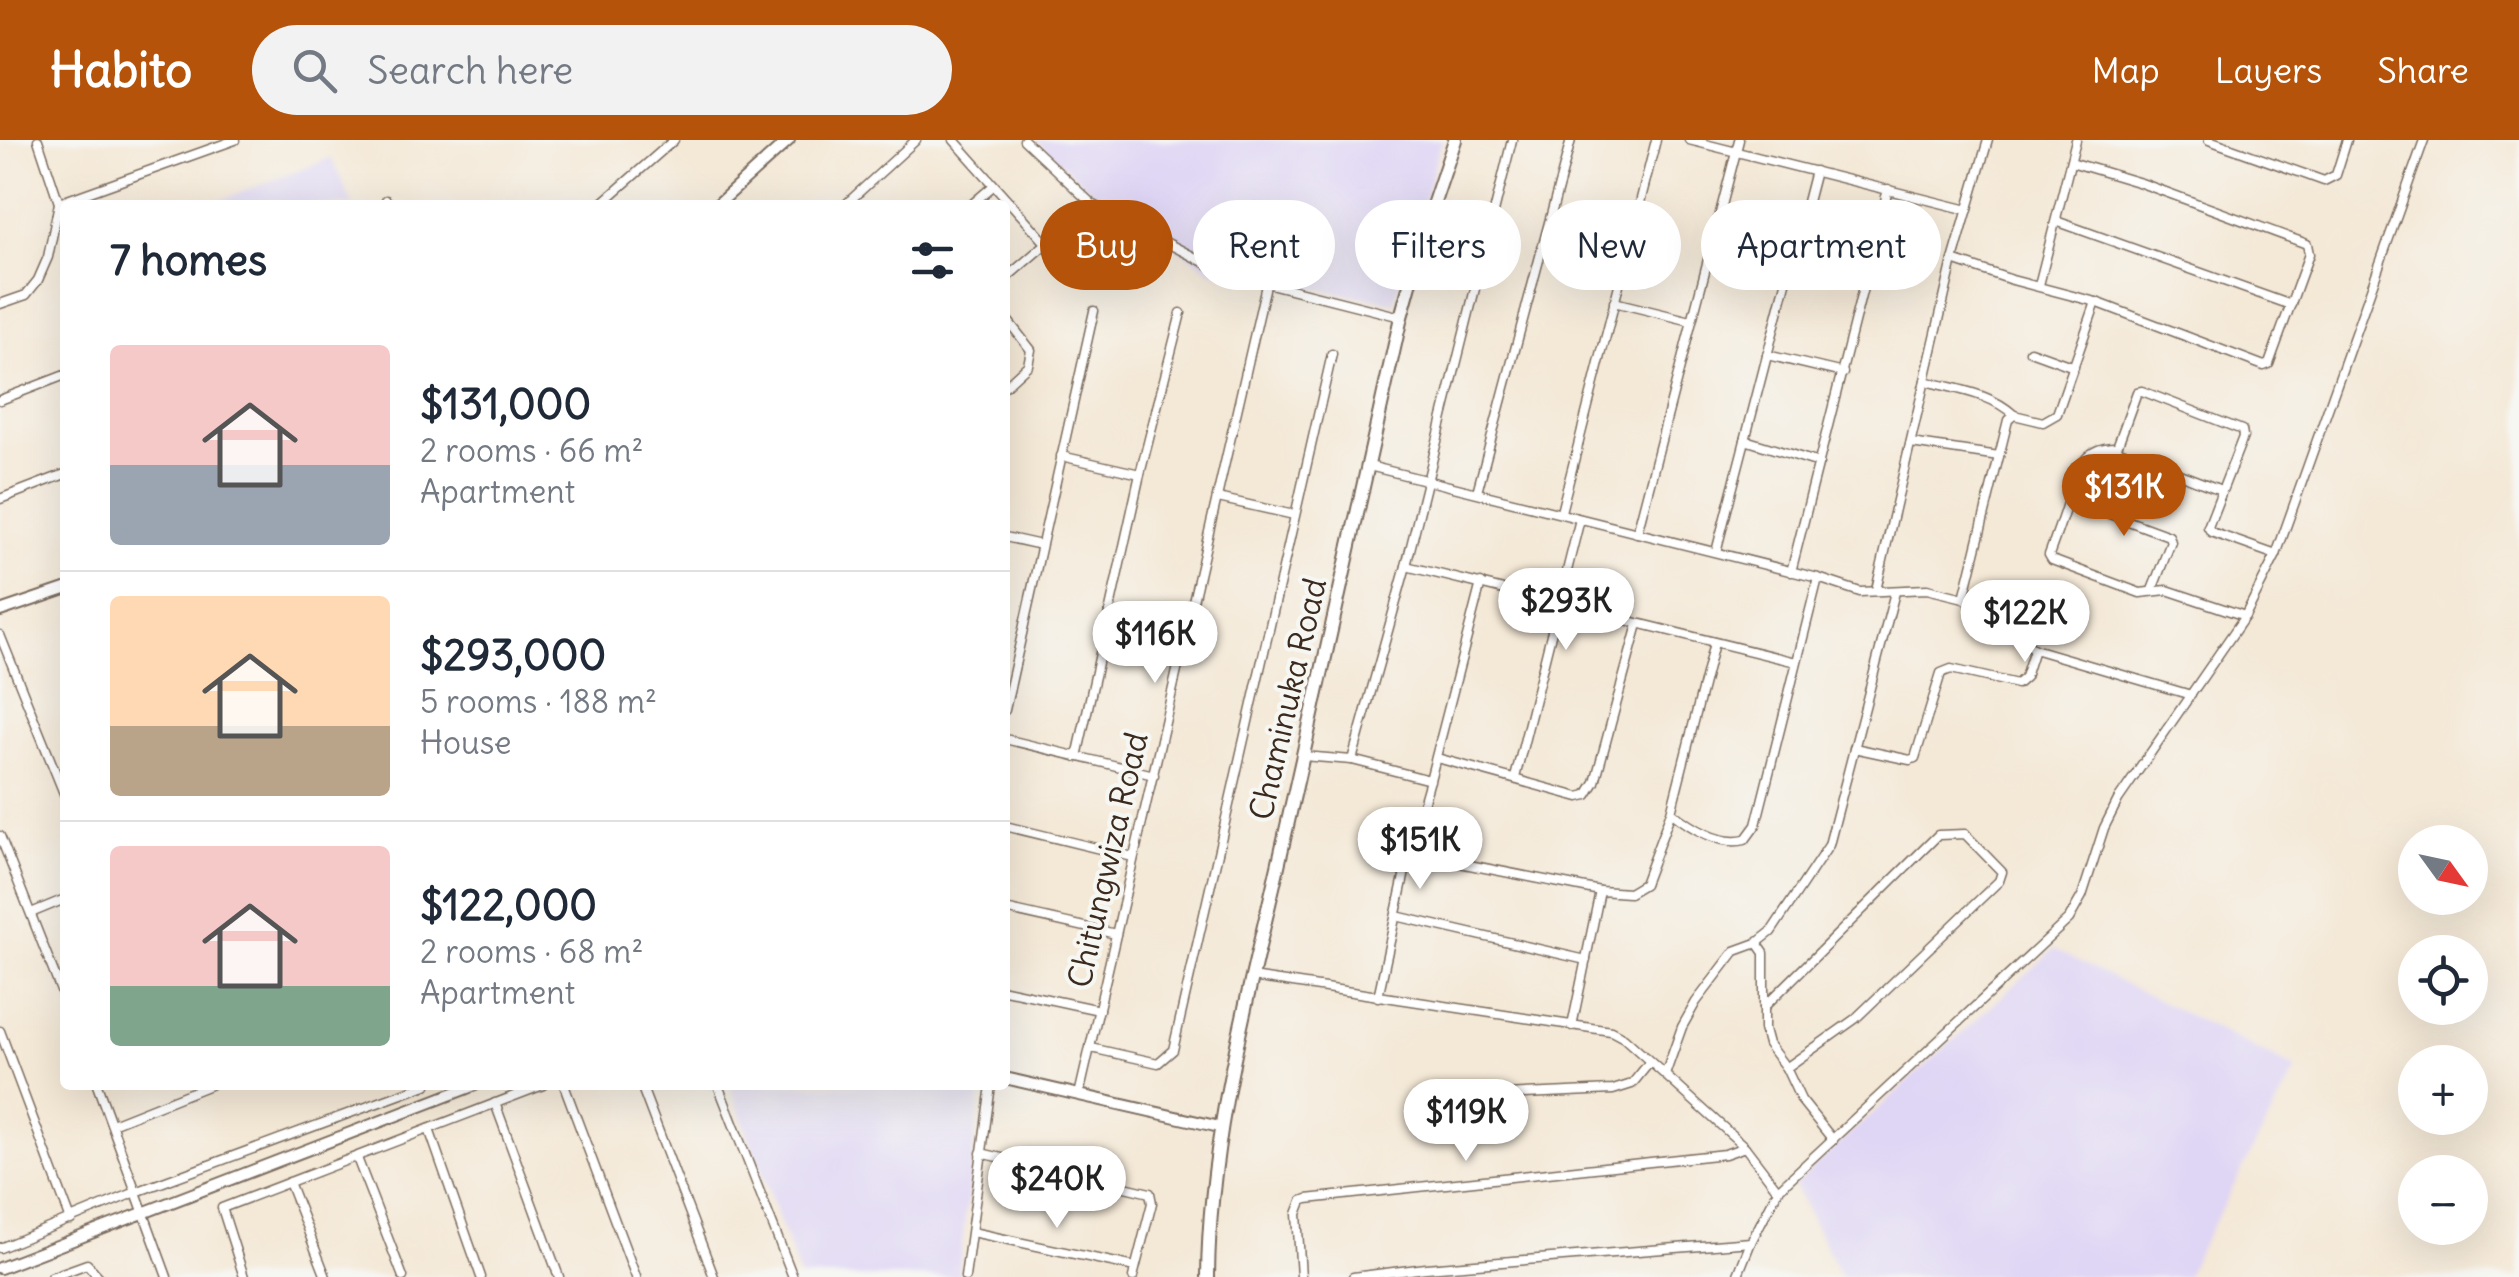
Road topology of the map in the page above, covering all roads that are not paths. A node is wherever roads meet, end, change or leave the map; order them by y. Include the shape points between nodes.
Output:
1 (38, 140) edge
2 (235, 140) edge
3 (674, 140) edge
4 (789, 140) edge
5 (916, 140) edge
6 (954, 140) edge
7 (1024, 140) edge
8 (1455, 140) edge
9 (1512, 140) edge
10 (1571, 140) edge
11 (1656, 140) edge
12 (1689, 140) edge
13 (1739, 140) edge
14 (1988, 140) edge
15 (2076, 140) edge
16 (2209, 140) edge
17 (2347, 140) edge
18 (2424, 140) edge
19 (1736, 151) junction
20 (2071, 162) junction
21 (1815, 171) junction
22 (993, 186) junction
23 (1888, 189) junction
24 (70, 200) edge
25 (606, 200) edge
26 (723, 200) edge
27 (850, 200) edge
28 (977, 200) edge
29 (1006, 200) edge
30 (1088, 200) edge
31 (59, 204) joint
32 (1010, 204) edge
33 (1968, 210) junction
34 (2056, 221) junction
35 (1040, 237) edge
36 (1040, 248) edge
37 (1953, 260) junction
38 (1010, 275) edge
39 (2039, 286) junction
40 (1265, 290) edge
41 (1287, 290) edge
42 (1614, 302) junction
43 (2096, 302) junction
44 (0, 304) edge
45 (2291, 305) junction
46 (1094, 311) dead end
47 (1180, 313) dead end
48 (1402, 317) junction
49 (1692, 322) junction
50 (1010, 323) edge
51 (2030, 351) dead end
52 (1332, 354) dead end
53 (1767, 355) junction
54 (2074, 367) junction
55 (1842, 373) junction
56 (60, 377) edge
57 (1010, 381) edge
58 (1925, 382) junction
59 (0, 400) edge
60 (2014, 415) junction
61 (1745, 440) junction
62 (1911, 443) junction
63 (2117, 447) junction
64 (1061, 456) junction
65 (1998, 456) junction
66 (1819, 463) junction
67 (1369, 466) junction
68 (1140, 474) junction
69 (60, 476) edge
70 (1426, 480) junction
71 (2221, 490) junction
72 (1477, 492) junction
73 (1218, 498) junction
74 (0, 499) edge
75 (2068, 499) junction
76 (1561, 512) junction
77 (1294, 515) junction
78 (1580, 519) junction
79 (1637, 533) junction
80 (1010, 538) edge
81 (1041, 545) junction
82 (1716, 552) junction
83 (2276, 555) junction
84 (1406, 566) junction
85 (1791, 572) junction
86 (1818, 578) junction
87 (1481, 583) junction
88 (1876, 590) junction
89 (2152, 590) junction
90 (1895, 592) junction
91 (60, 593) edge
92 (1964, 598) junction
93 (1560, 603) junction
94 (0, 611) edge
95 (2245, 616) junction
96 (1638, 624) junction
97 (0, 635) edge
98 (1714, 643) junction
99 (2034, 648) junction
100 (1796, 662) junction
101 (1010, 687) edge
102 (2191, 696) junction
103 (1010, 741) edge
104 (1854, 748) junction
105 (1303, 756) junction
106 (1077, 757) junction
107 (1437, 758) junction
108 (1352, 760) junction
109 (1154, 775) junction
110 (1515, 778) junction
111 (1430, 780) junction
112 (60, 784) edge
113 (1671, 812) junction
114 (1010, 827) edge
115 (0, 836) edge
116 (1409, 853) junction
117 (1133, 857) junction
118 (1600, 891) junction
119 (60, 900) edge
120 (1010, 910) edge
121 (32, 913) junction
122 (1396, 916) junction
123 (1116, 934) junction
124 (1757, 942) junction
125 (1586, 960) junction
126 (60, 977) edge
127 (1252, 977) junction
128 (1010, 991) edge
129 (1378, 997) junction
130 (1764, 1008) junction
131 (1099, 1010) junction
132 (1572, 1026) junction
133 (0, 1031) edge
134 (1091, 1048) junction
135 (1649, 1062) junction
136 (1786, 1068) junction
137 (1665, 1075) junction
138 (1010, 1079) edge
139 (99, 1090) edge
140 (197, 1090) edge
141 (412, 1090) edge
142 (462, 1090) edge
143 (530, 1090) edge
144 (566, 1090) edge
145 (642, 1090) edge
146 (720, 1090) edge
147 (990, 1090) edge
148 (1079, 1095) junction
149 (1482, 1096) dead end
150 (495, 1103) junction
151 (112, 1124) junction
152 (1220, 1127) junction
153 (430, 1129) junction
154 (1833, 1140) junction
155 (1745, 1147) junction
156 (982, 1153) junction
157 (358, 1158) junction
158 (290, 1182) junction
159 (1778, 1190) junction
160 (136, 1192) junction
161 (143, 1214) junction
162 (71, 1220) junction
163 (972, 1232) junction
164 (0, 1234) edge
165 (1750, 1242) junction
166 (2, 1247) edge
167 (0, 1268) edge
168 (1134, 1272) edge
169 (244, 1275) edge
170 (51, 1277) edge
171 (100, 1277) edge
172 (167, 1277) edge
173 (229, 1277) edge
174 (326, 1277) edge
175 (403, 1277) edge
176 (481, 1277) edge
177 (559, 1277) edge
178 (636, 1277) edge
179 (714, 1277) edge
180 (793, 1277) edge
181 (966, 1277) edge
182 (1208, 1277) edge
183 (1301, 1277) edge
184 (1353, 1277) edge
185 (1737, 1277) edge

1 - 31 street
2 - 24 street
3 - 25 street
4 - 26 street
5 - 27 street
6 - 22 street
7 - 30 street
8 - 48 main road, Chaminuka Road
9 - 70 street
10 - 72 street
11 - 42 street
12 - 19 street
13 - 19 street
14 - 33 street
15 - 20 street
16 - 17 street via 2324,181 2336,175
18 - 83 street
19 - 21 street
19 - 49 street
20 - 34 street
20 - 45 street via 2306,244 2309,254
21 - 23 street
21 - 53 street
22 - 28 street
22 - 29 street
23 - 33 street
23 - 55 street
31 - 44 street via 38,280 26,295
32 - 35 street
33 - 37 street
34 - 39 street
34 - 45 street
36 - 38 street
37 - 39 street
37 - 58 street
39 - 43 street
40 - 73 street, Chitungwiza Road
41 - 48 street
42 - 49 street
42 - 76 street
43 - 45 street via 2264,366
43 - 54 street
46 - 64 street
47 - 68 street
48 - 67 main road, Chaminuka Road
49 - 79 street
50 - 57 street via 1031,350 1028,365
51 - 54 street
52 - 77 street
53 - 55 street
53 - 61 street
54 - 60 street via 2051,420
55 - 66 street
56 - 59 street
58 - 60 street via 1984,397
58 - 62 street
60 - 65 street
61 - 66 street
61 - 82 street
62 - 65 street
62 - 88 street
63 - 71 street
63 - 71 street via 2142,390 2240,428 2243,437
63 - 75 street via 2085,458
64 - 68 street
64 - 81 street
65 - 92 street
66 - 85 street
67 - 70 street
67 - 105 main road, Chaminuka Road
68 - 106 street
69 - 74 street
70 - 72 street
70 - 84 street
71 - 83 street via 2209,530
72 - 76 street
73 - 77 street
73 - 109 street, Chitungwiza Road
75 - 89 street via 2169,536
75 - 89 street via 2052,560 2140,593
76 - 78 street
77 - 134 street via 1173,1050 1158,1063
78 - 79 street
78 - 93 street
79 - 82 street
80 - 81 street
81 - 101 street
82 - 85 street
83 - 95 street
84 - 87 street
84 - 108 street
85 - 86 street
86 - 88 street via 1860,592
86 - 100 street
87 - 93 street
87 - 107 street
88 - 90 street
89 - 95 street
90 - 92 street via 1927,589
90 - 104 street
91 - 94 street
92 - 99 street
93 - 96 street
93 - 110 street
95 - 102 street
96 - 98 street
96 - 110 street via 1592,789 1579,797
97 - 112 street
98 - 100 street
98 - 113 street
99 - 102 street
99 - 104 street via 2017,684 1951,669 1941,673 1914,758
100 - 113 street via 1751,834 1736,842 1697,830
102 - 154 street via 2118,800 2069,919
103 - 106 street
104 - 124 street via 1824,856
105 - 108 street
105 - 127 main road, Chaminuka Road
106 - 109 street
107 - 110 street
107 - 111 street
108 - 111 street
109 - 117 street, Chitungwiza Road
111 - 116 street
113 - 118 street via 1644,884 1629,893
114 - 117 street
115 - 121 street
116 - 118 street
116 - 122 street
117 - 123 street, Chitungwiza Road
118 - 125 street
119 - 121 street
120 - 123 street
121 - 126 street
122 - 125 street
122 - 129 street
123 - 131 street, Chitungwiza Road
124 - 130 street via 1764,953
124 - 137 street via 1735,951 1696,1002
125 - 132 street
127 - 129 street
127 - 152 main road, Chaminuka Road
128 - 131 street
129 - 132 street
130 - 136 street via 1768,1044
130 - 136 street via 1938,835 1965,834 2002,872 1856,1018
131 - 134 street, Chitungwiza Road
132 - 135 street via 1618,1034
133 - 162 street
134 - 148 street, Chitungwiza Road
135 - 137 street
135 - 149 street via 1632,1084 1614,1090
136 - 154 street
137 - 155 street
138 - 148 street
139 - 151 street
140 - 151 street
141 - 160 street
142 - 161 street
143 - 150 street
144 - 178 street
145 - 179 street
146 - 180 street
147 - 156 street
148 - 152 street
150 - 153 street
150 - 177 street
151 - 160 street
152 - 182 main road, Chaminuka Road
153 - 157 street
153 - 176 street
154 - 159 street
155 - 159 street
155 - 183 street via 1307,1199 1297,1214
156 - 163 street
156 - 168 street via 1146,1190 1152,1198
157 - 158 street
157 - 175 street
158 - 169 street via 222,1208
158 - 174 street
159 - 165 street
160 - 161 street
160 - 162 street
161 - 167 street
161 - 172 street
162 - 166 street
163 - 168 street
163 - 181 street
164 - 166 street
165 - 184 street
165 - 185 street
169 - 173 street
170 - 171 street via 87,1264

